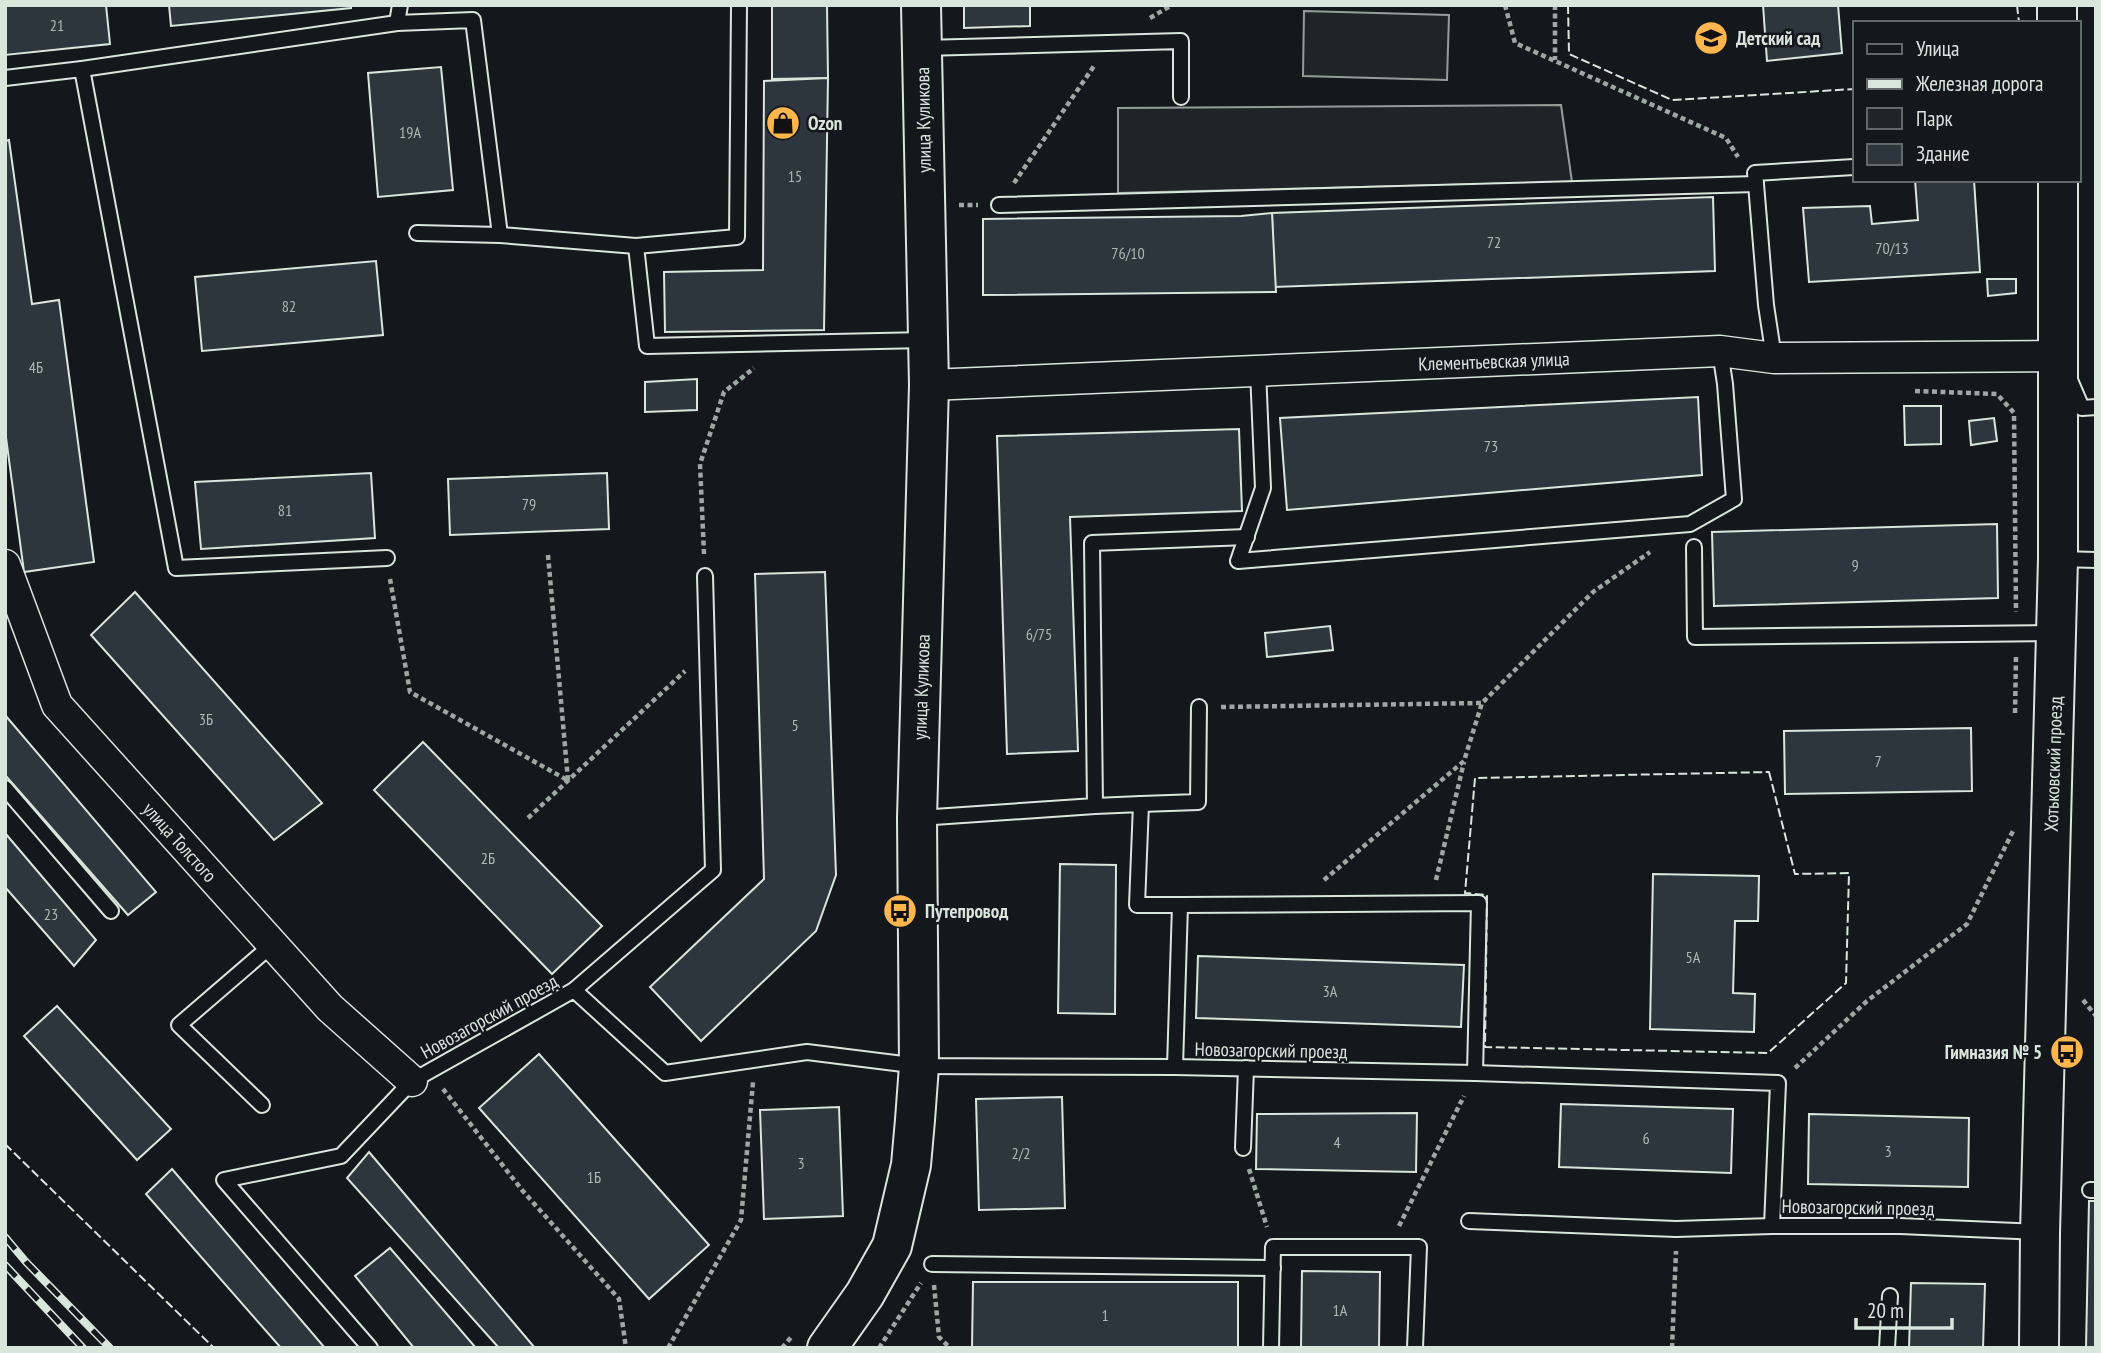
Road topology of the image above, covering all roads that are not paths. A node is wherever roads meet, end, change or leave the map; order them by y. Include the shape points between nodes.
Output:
1 (400, 5) edge
2 (739, 5) edge
3 (921, 5) edge
4 (397, 23) junction
5 (922, 48) junction
6 (82, 69) junction
7 (5, 78) edge
8 (1181, 97) dead end
9 (1853, 167) edge
10 (2058, 182) edge
11 (1756, 184) junction
12 (999, 205) road end
13 (417, 233) dead end
14 (500, 235) junction
15 (636, 246) junction
16 (927, 340) junction
17 (1720, 351) junction
18 (2059, 356) junction
19 (1774, 358) junction
20 (1258, 371) junction
21 (929, 386) junction
22 (2096, 407) edge
23 (1247, 537) junction
24 (1694, 547) dead end
25 (387, 558) road end
26 (2058, 559) junction
27 (2096, 561) edge
28 (5, 565) edge
29 (705, 576) road end
30 (2056, 633) junction
31 (1199, 707) road end
32 (5, 789) edge
33 (1141, 804) junction
34 (1094, 806) junction
35 (917, 818) junction
36 (1180, 905) junction
37 (111, 911) dead end
38 (273, 944) junction
39 (575, 990) junction
40 (919, 1066) junction
41 (1175, 1067) junction
42 (1245, 1068) junction
43 (1475, 1073) junction
44 (421, 1076) junction
45 (262, 1105) dead end
46 (1243, 1148) road end
47 (1469, 1221) dead end
48 (1772, 1226) junction
49 (2039, 1233) junction
50 (932, 1264) road end
51 (1272, 1268) junction
52 (1889, 1296) dead end
53 (370, 1348) edge
54 (827, 1348) edge
55 (1271, 1348) edge
56 (1415, 1348) edge
57 (1887, 1348) edge
58 (2039, 1348) edge

1 - 4 lane
2 - 15 lane via 737,237
3 - 5 main road, улица Куликова
4 - 6 lane
4 - 14 lane via 473,20
5 - 8 lane via 1181,41
5 - 16 main road, улица Куликова
6 - 7 lane
6 - 25 lane via 176,568
9 - 11 lane via 1755,173
10 - 18 main road, Хотьковский проезд
11 - 12 lane
11 - 19 lane
13 - 14 lane
14 - 15 lane
15 - 16 lane via 647,346
16 - 21 main road, улица Куликова
17 - 19 street, Клементьевская улица
17 - 20 street, Клементьевская улица
17 - 23 lane via 1734,499 1690,524 1238,561
18 - 19 street, Клементьевская улица
18 - 22 lane via 2082,408
18 - 26 main road, Хотьковский проезд
20 - 21 street, Клементьевская улица
20 - 23 lane via 1263,488
21 - 35 main road, улица Куликова
23 - 34 lane via 1092,544
24 - 30 lane via 1695,637
26 - 27 lane
26 - 30 main road, Хотьковский проезд
28 - 38 street, улица Толстого via 21,624 57,705
29 - 39 lane via 713,870
30 - 49 main road, Хотьковский проезд
31 - 33 lane via 1198,802
32 - 37 lane
33 - 34 lane
33 - 36 lane via 1137,905
34 - 35 lane
35 - 40 main road, улица Куликова
36 - 41 lane
36 - 43 lane via 1479,903
38 - 44 street, улица Толстого via 330,1008
38 - 45 lane via 179,1025
39 - 40 lane, Новозагорский проезд via 665,1073 807,1052
39 - 44 lane, Новозагорский проезд
40 - 41 lane, Новозагорский проезд
40 - 54 main road, улица Куликова via 911,1165 892,1246
41 - 42 lane, Новозагорский проезд
42 - 43 lane, Новозагорский проезд
42 - 46 lane
43 - 48 lane, Новозагорский проезд via 1778,1083
44 - 53 lane, Новозагорский проезд via 341,1156 224,1180
47 - 48 lane via 1676,1229
48 - 49 lane, Новозагорский проезд
49 - 58 main road, Хотьковский проезд
50 - 51 lane
51 - 55 lane
51 - 56 lane via 1273,1247 1419,1247
52 - 57 lane

